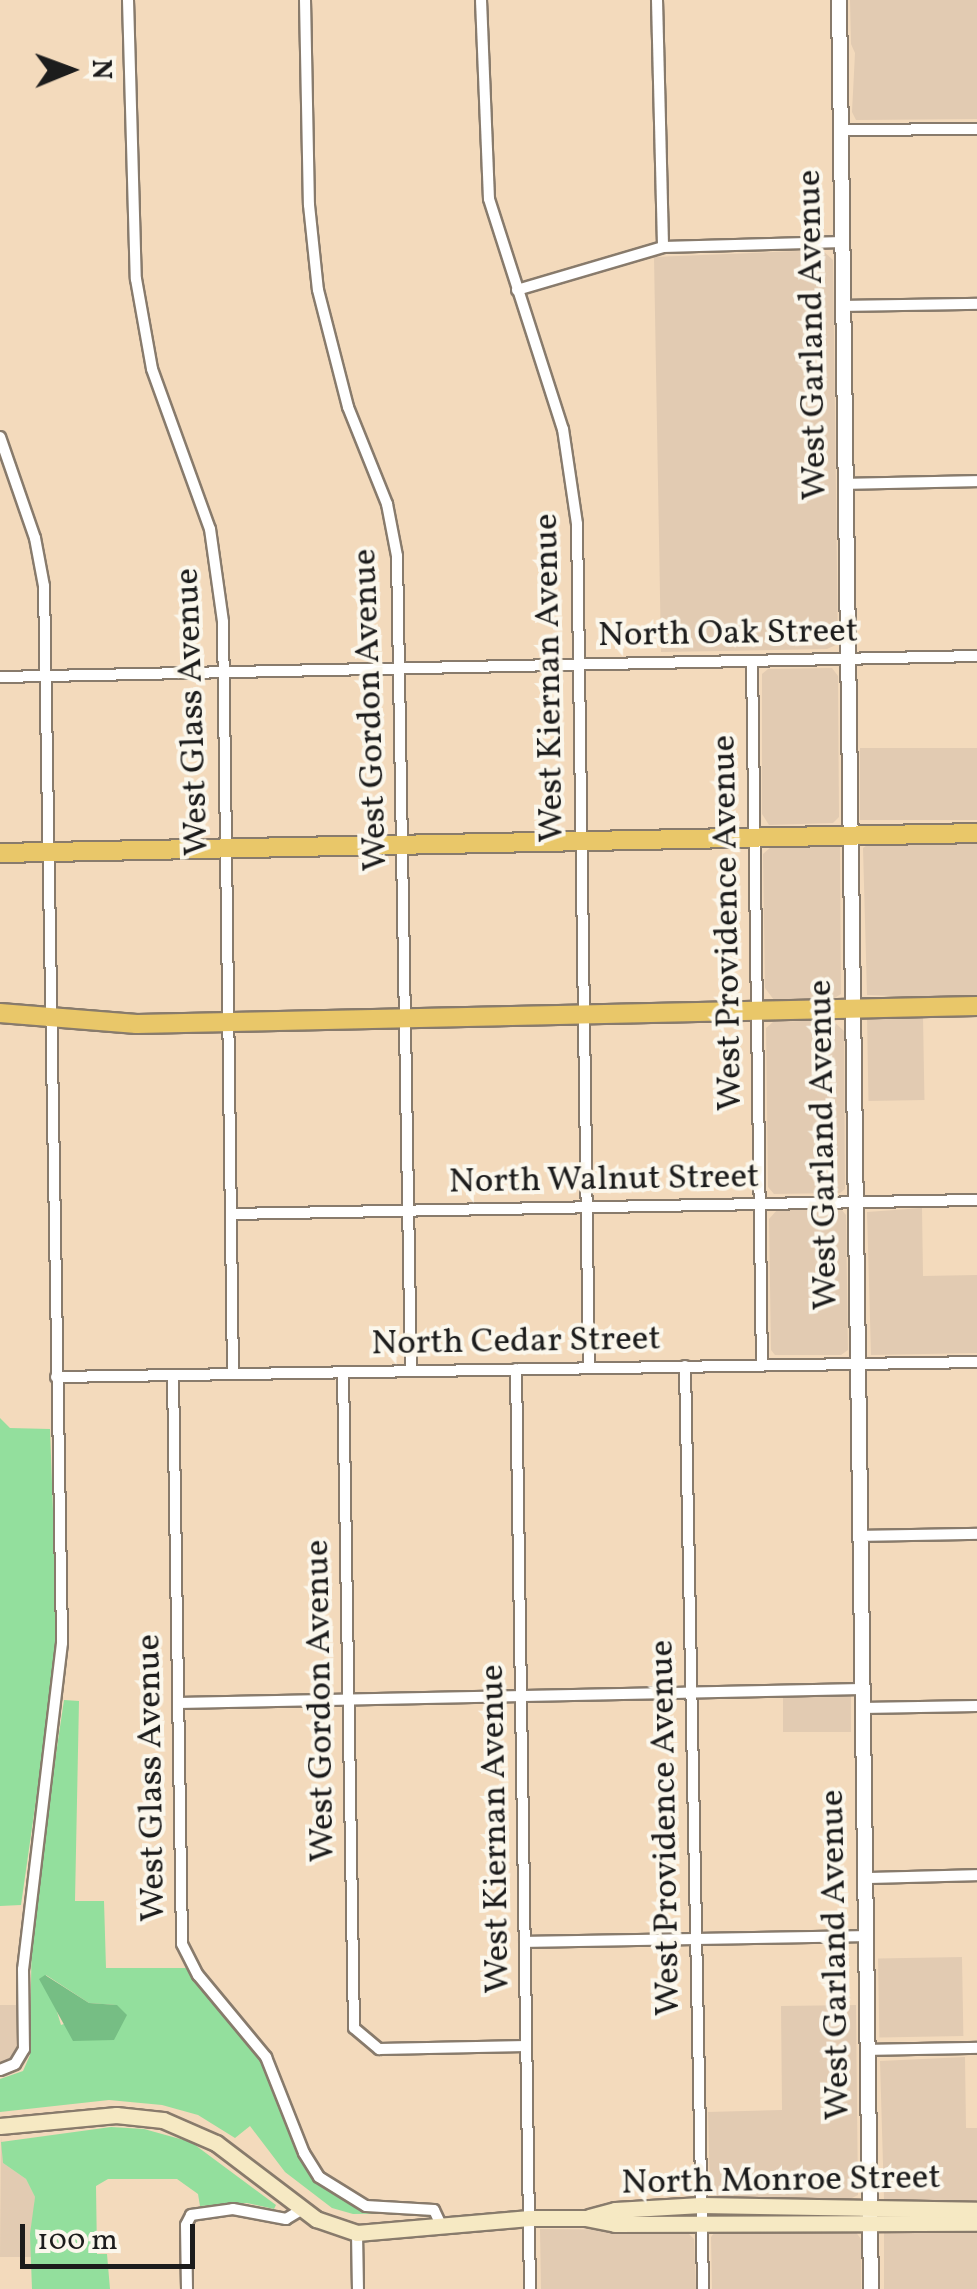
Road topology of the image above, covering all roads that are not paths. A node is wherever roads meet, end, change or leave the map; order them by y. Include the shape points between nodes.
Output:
1 (128, 0) edge
2 (304, 0) edge
3 (481, 0) edge
4 (657, 0) edge
5 (839, 0) edge
6 (977, 129) edge
7 (841, 130) junction
8 (843, 242) junction
9 (662, 246) junction
10 (517, 290) junction
11 (977, 304) edge
12 (844, 306) junction
13 (0, 437) edge
14 (977, 481) edge
15 (844, 484) junction
16 (977, 656) edge
17 (847, 659) junction
18 (752, 661) junction
19 (580, 664) junction
20 (402, 669) junction
21 (224, 673) junction
22 (48, 677) junction
23 (0, 678) edge
24 (977, 833) edge
25 (850, 834) junction
26 (754, 836) junction
27 (582, 839) junction
28 (404, 842) junction
29 (227, 847) junction
30 (49, 850) junction
31 (0, 853) edge
32 (977, 1006) edge
33 (852, 1010) junction
34 (756, 1012) junction
35 (0, 1013) edge
36 (584, 1016) junction
37 (406, 1019) junction
38 (50, 1020) junction
39 (229, 1022) junction
40 (977, 1200) edge
41 (854, 1203) junction
42 (760, 1205) junction
43 (586, 1208) junction
44 (408, 1212) junction
45 (232, 1214) junction
46 (977, 1362) edge
47 (858, 1363) junction
48 (762, 1364) junction
49 (685, 1366) junction
50 (588, 1368) junction
51 (516, 1369) junction
52 (411, 1371) junction
53 (343, 1372) junction
54 (233, 1374) junction
55 (173, 1375) junction
56 (56, 1378) junction
57 (977, 1534) edge
58 (860, 1536) junction
59 (862, 1690) junction
60 (691, 1694) junction
61 (521, 1696) junction
62 (349, 1699) junction
63 (178, 1703) junction
64 (977, 1706) edge
65 (862, 1708) junction
66 (977, 1875) edge
67 (866, 1878) junction
68 (866, 1936) junction
69 (696, 1938) junction
70 (526, 1942) junction
71 (526, 2046) junction
72 (977, 2048) edge
73 (868, 2050) junction
74 (0, 2070) edge
75 (0, 2126) edge
76 (702, 2205) junction
77 (870, 2206) junction
78 (301, 2210) junction
79 (977, 2210) edge
80 (529, 2218) junction
81 (585, 2218) junction
82 (702, 2223) junction
83 (977, 2223) edge
84 (870, 2224) junction
85 (441, 2225) junction
86 (357, 2233) junction
87 (187, 2289) edge
88 (358, 2289) edge
89 (530, 2289) edge
90 (703, 2289) edge
91 (871, 2289) edge

1 - 21 street, West Glass Avenue via 136,279 152,369 210,529
2 - 20 street, West Gordon Avenue via 312,244 348,407 387,504
3 - 10 street, West Kiernan Avenue via 488,185
4 - 9 street
5 - 7 street, West Garland Avenue
6 - 7 street
7 - 8 street, West Garland Avenue
8 - 9 street
8 - 12 street, West Garland Avenue
9 - 10 street
10 - 19 street, West Kiernan Avenue via 548,378 571,476
11 - 12 street
12 - 15 street, West Garland Avenue
13 - 22 street via 35,538
14 - 15 street
15 - 17 street, West Garland Avenue
16 - 17 street, North Oak Street
17 - 18 street, North Oak Street
17 - 25 street, West Garland Avenue
18 - 19 street, North Oak Street
18 - 26 street, West Providence Avenue
19 - 20 street, North Oak Street
19 - 27 street, West Kiernan Avenue
20 - 21 street, North Oak Street
20 - 28 street, West Gordon Avenue
21 - 22 street, North Oak Street
21 - 29 street, West Glass Avenue
22 - 23 street, North Oak Street
22 - 30 street
24 - 25 main road
25 - 26 main road
25 - 33 street, West Garland Avenue
26 - 27 main road
26 - 34 street, West Providence Avenue
27 - 28 main road
27 - 36 street, West Kiernan Avenue
28 - 29 main road
28 - 37 street, West Gordon Avenue
29 - 30 main road
29 - 39 street, West Glass Avenue
30 - 31 main road
30 - 38 street
32 - 33 main road
33 - 34 main road
33 - 41 street, West Garland Avenue
34 - 36 main road
34 - 42 street, West Providence Avenue
35 - 38 main road
36 - 37 main road
36 - 43 street, West Kiernan Avenue
37 - 39 main road
37 - 44 street, West Gordon Avenue
38 - 39 main road
38 - 56 street
39 - 45 street, West Glass Avenue
40 - 41 street, North Walnut Street
41 - 42 street, North Walnut Street
41 - 47 street, West Garland Avenue
42 - 43 street, North Walnut Street
42 - 48 street, West Providence Avenue
43 - 44 street, North Walnut Street
43 - 50 street, West Kiernan Avenue
44 - 45 street, North Walnut Street
44 - 52 street, West Gordon Avenue
45 - 54 street, West Glass Avenue
46 - 47 street, North Cedar Street
47 - 48 street, North Cedar Street
47 - 58 street, West Garland Avenue
48 - 49 street, North Cedar Street
49 - 50 street, North Cedar Street
49 - 60 street, West Providence Avenue
50 - 51 street, North Cedar Street
51 - 52 street, North Cedar Street
51 - 61 street, West Kiernan Avenue
52 - 53 street, North Cedar Street
53 - 54 street, North Cedar Street
53 - 62 street, West Gordon Avenue
54 - 55 street, North Cedar Street
55 - 56 street, North Cedar Street
55 - 63 street, West Glass Avenue
56 - 74 street via 58,1700 24,1949 24,2049 16,2064
57 - 58 street
58 - 59 street, West Garland Avenue
59 - 60 street
59 - 65 street, West Garland Avenue
60 - 61 street
60 - 69 street, West Providence Avenue
61 - 62 street
61 - 70 street, West Kiernan Avenue
62 - 63 street
62 - 71 street, West Gordon Avenue via 354,2028 379,2049
63 - 85 street, West Glass Avenue via 180,1922 189,1962 266,2058 319,2177 366,2206 434,2210
64 - 65 street
65 - 67 street, West Garland Avenue
66 - 67 street
67 - 68 street, West Garland Avenue
68 - 69 street
68 - 73 street, West Garland Avenue
69 - 70 street
69 - 76 street, West Providence Avenue
70 - 71 street, West Kiernan Avenue
71 - 80 street, West Kiernan Avenue
72 - 73 street
73 - 77 street, West Garland Avenue
75 - 78 main road, North Monroe Street via 116,2115 163,2120 216,2142
76 - 77 main road, North Monroe Street
76 - 81 main road, North Monroe Street
76 - 82 street, West Providence Avenue
77 - 79 main road, North Monroe Street
77 - 84 street, West Garland Avenue
78 - 86 main road, North Monroe Street
78 - 87 street via 286,2219 233,2209 190,2216
80 - 81 main road, North Monroe Street
80 - 85 main road, North Monroe Street
80 - 89 street, West Kiernan Avenue
81 - 82 main road, North Monroe Street
82 - 84 main road, North Monroe Street
82 - 90 street, West Providence Avenue
83 - 84 main road, North Monroe Street
84 - 91 street, West Garland Avenue
85 - 86 main road, North Monroe Street
86 - 88 street

